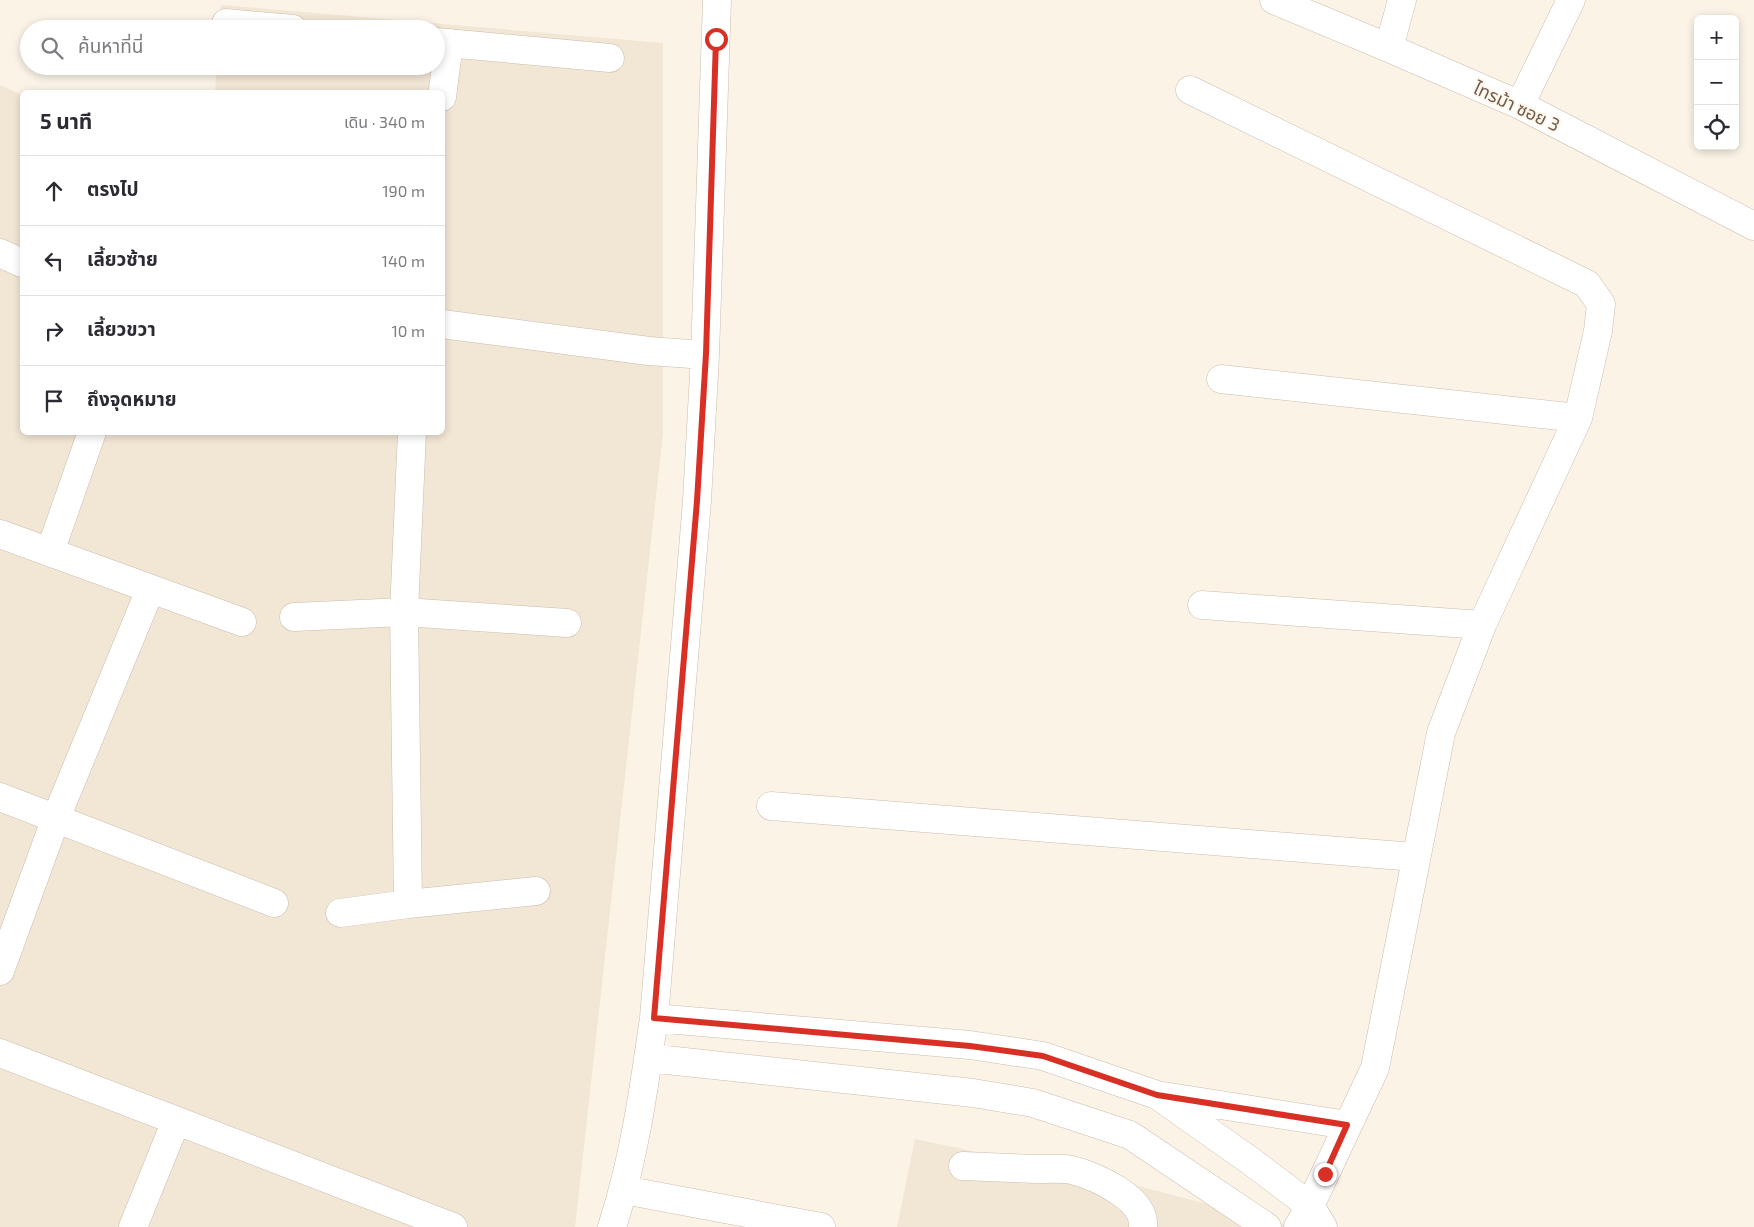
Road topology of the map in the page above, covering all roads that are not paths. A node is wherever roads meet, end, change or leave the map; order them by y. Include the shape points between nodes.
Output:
1 (717, 0) edge
2 (1274, 0) edge
3 (1402, 0) edge
4 (1571, 0) edge
5 (445, 42) edge
6 (1389, 48) junction
7 (610, 58) dead end
8 (442, 75) edge
9 (442, 90) edge
10 (1190, 90) dead end
11 (1520, 105) junction
12 (1754, 226) edge
13 (0, 253) edge
14 (20, 262) edge
15 (445, 324) edge
16 (706, 354) junction
17 (1221, 379) dead end
18 (1578, 418) junction
19 (91, 435) edge
20 (412, 435) edge
21 (0, 534) edge
22 (50, 552) junction
23 (150, 590) junction
24 (1202, 605) dead end
25 (404, 612) junction
26 (294, 617) dead end
27 (242, 622) dead end
28 (567, 623) dead end
29 (1482, 625) junction
30 (0, 797) edge
31 (771, 806) dead end
32 (56, 818) junction
33 (1415, 857) junction
34 (536, 891) dead end
35 (274, 903) dead end
36 (408, 904) junction
37 (340, 914) dead end
38 (0, 971) edge
39 (654, 1018) junction
40 (0, 1053) edge
41 (648, 1058) junction
42 (1157, 1095) junction
43 (176, 1121) junction
44 (1347, 1125) junction
45 (963, 1166) dead end
46 (624, 1190) junction
47 (1310, 1220) edge
48 (133, 1227) edge
49 (453, 1227) edge
50 (612, 1227) edge
51 (821, 1227) edge
52 (1143, 1227) edge
53 (1267, 1227) edge

1 - 16 street
2 - 6 street, ไทรม้า ซอย 3
3 - 6 street
4 - 11 street
5 - 7 street
6 - 11 street, ไทรม้า ซอย 3
8 - 9 street
10 - 18 street via 1587,284 1601,304
11 - 12 street, ไทรม้า ซอย 3
13 - 14 street
15 - 16 street via 649,351
16 - 39 street
17 - 18 street
18 - 29 street
19 - 22 street
20 - 25 street
21 - 22 street
22 - 23 street
23 - 27 street
23 - 32 street
24 - 29 street
25 - 26 street
25 - 28 street
25 - 36 street
29 - 33 street via 1441,733
30 - 32 street
31 - 33 street
32 - 35 street
32 - 38 street
33 - 44 street via 1375,1068
34 - 36 street
36 - 37 street
39 - 41 street
39 - 42 street via 970,1046 1043,1056
40 - 43 street
41 - 46 street
41 - 53 street via 973,1093 1033,1103 1130,1135
42 - 44 street
42 - 47 street via 1252,1162
43 - 48 street
43 - 49 street
44 - 47 street
45 - 52 street via 1071,1170 1092,1177 1123,1194 1138,1207
46 - 50 street
46 - 51 street

